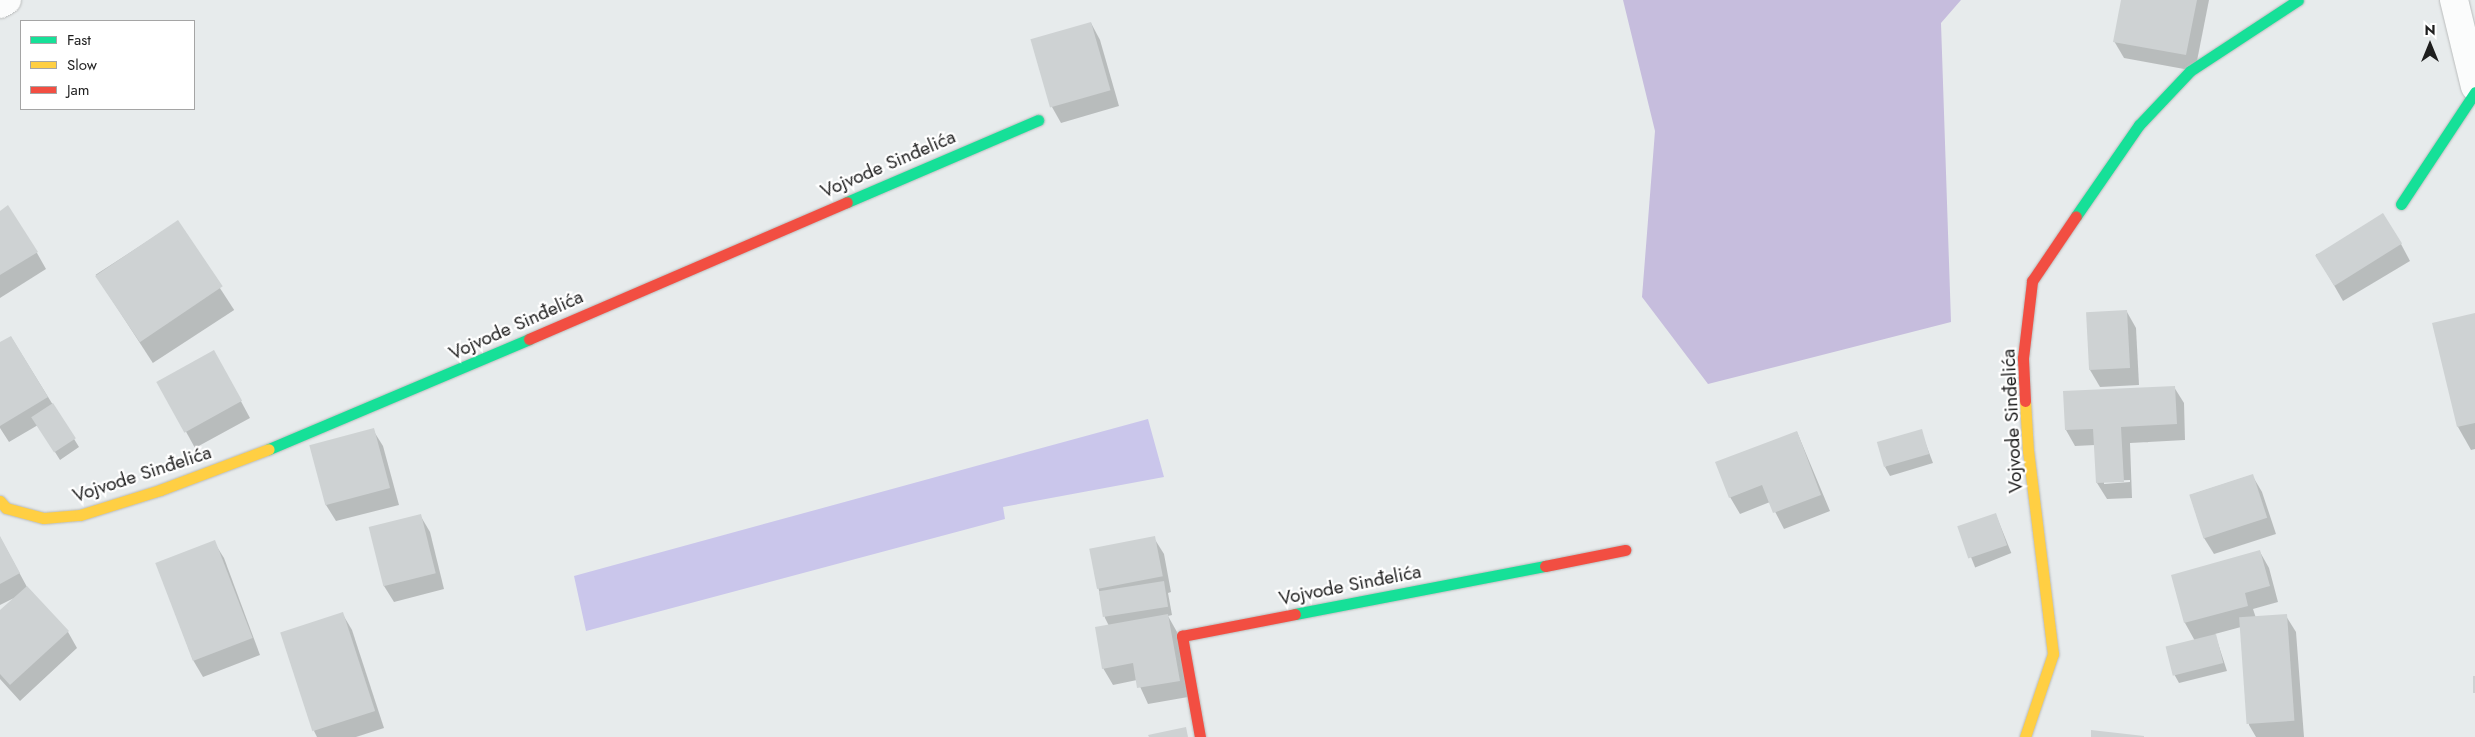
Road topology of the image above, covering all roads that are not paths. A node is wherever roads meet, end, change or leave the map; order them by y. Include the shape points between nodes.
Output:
1 (7, 0) edge
2 (2298, 0) edge
3 (2454, 0) edge
4 (0, 4) edge
5 (2475, 87) edge
6 (2475, 92) edge
7 (1038, 120) dead end
8 (2401, 204) dead end
9 (0, 501) edge
10 (1625, 550) dead end
11 (1200, 737) edge
12 (2025, 737) edge

1 - 4 street
2 - 12 street, Vojvode Sinđelića via 2190,71 2139,124 2032,282 2023,368 2028,451 2054,654
3 - 5 street
6 - 8 street
7 - 9 street, Vojvode Sinđelića via 317,430 160,490 80,515 44,518 6,508
10 - 11 street, Vojvode Sinđelića via 1182,636

